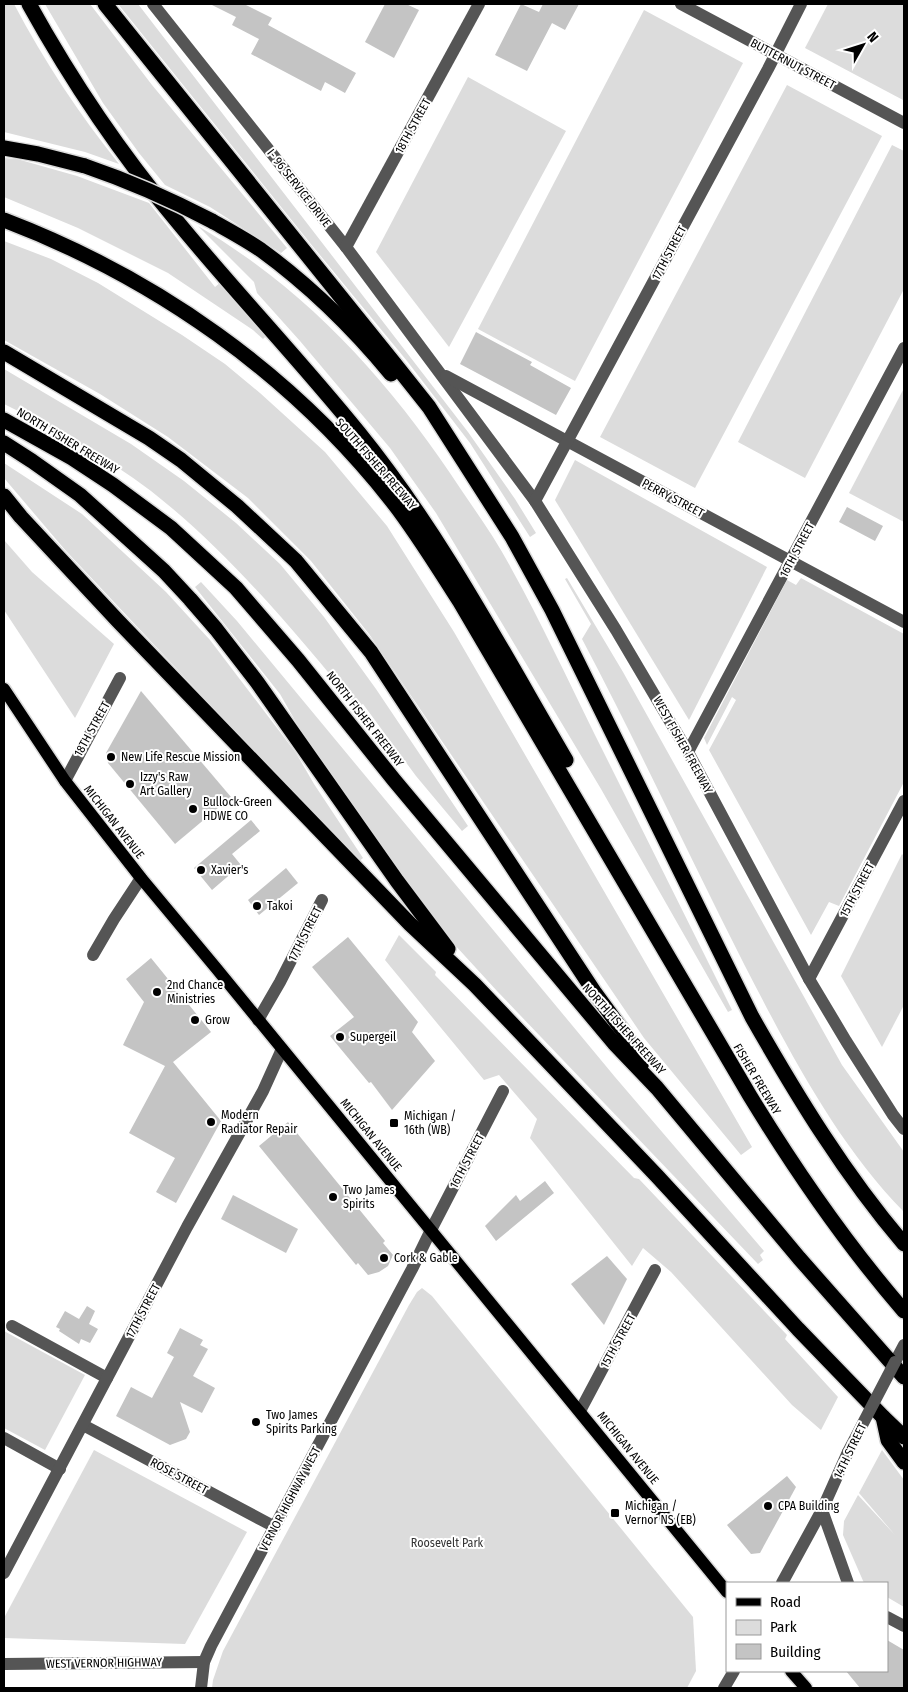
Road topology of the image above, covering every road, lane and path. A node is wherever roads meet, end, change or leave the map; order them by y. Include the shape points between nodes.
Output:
1 (29, 4) edge
2 (105, 4) edge
3 (153, 4) edge
4 (479, 4) edge
5 (681, 4) edge
6 (801, 4) edge
7 (775, 55) junction
8 (904, 124) edge
9 (4, 148) edge
10 (4, 220) edge
11 (346, 248) junction
12 (904, 348) edge
13 (4, 352) edge
14 (899, 370) edge
15 (441, 374) junction
16 (4, 420) edge
17 (568, 442) junction
18 (4, 443) edge
19 (458, 453) junction
20 (4, 496) edge
21 (535, 501) junction
22 (791, 561) junction
23 (904, 622) edge
24 (120, 678) dead end
25 (4, 689) edge
26 (688, 752) junction
27 (64, 781) junction
28 (904, 801) edge
29 (606, 848) junction
30 (140, 878) junction
31 (322, 900) dead end
32 (93, 955) dead end
33 (809, 979) junction
34 (475, 985) junction
35 (258, 1020) junction
36 (282, 1049) junction
37 (657, 1088) junction
38 (503, 1091) dead end
39 (899, 1118) edge
40 (904, 1129) edge
41 (431, 1230) junction
42 (904, 1244) edge
43 (655, 1270) dead end
44 (904, 1311) edge
45 (12, 1326) dead end
46 (904, 1345) edge
47 (904, 1377) edge
48 (107, 1378) junction
49 (580, 1411) junction
50 (884, 1418) junction
51 (84, 1425) junction
52 (904, 1437) edge
53 (4, 1438) edge
54 (904, 1462) edge
55 (60, 1469) junction
56 (822, 1510) junction
57 (275, 1527) junction
58 (4, 1573) edge
59 (783, 1582) edge
60 (848, 1582) edge
61 (726, 1591) edge
62 (888, 1618) edge
63 (904, 1626) edge
64 (204, 1662) junction
65 (4, 1664) edge
66 (733, 1672) edge
67 (792, 1672) edge
68 (202, 1688) edge
69 (724, 1688) edge
70 (806, 1688) edge

1 - 29 highway via 118,145 175,219 360,434 428,528 568,765
2 - 19 highway via 429,407
3 - 11 street, I- 96 SERVICE DRIVE
4 - 11 street, 18TH STREET
5 - 7 street, BUTTERNUT STREET
6 - 7 street, 17TH STREET
7 - 8 street, BUTTERNUT STREET
7 - 17 street, 17TH STREET
9 - 19 highway, bridge via 85,166 124,179 212,221 259,249 296,277 343,322
10 - 29 highway, SOUTH FISHER FREEWAY via 110,268 183,310 258,365 330,431 392,502 425,547
11 - 15 street, I- 96 SERVICE DRIVE
12 - 14 street, 16TH STREET
13 - 37 highway via 181,460 296,561 371,652 625,1034
14 - 22 street, 16TH STREET
15 - 17 street, PERRY STREET
15 - 21 street, WEST FISHER FREEWAY
16 - 37 highway, NORTH FISHER FREEWAY via 113,484 171,528 236,588 614,1043
17 - 21 street, 17TH STREET
17 - 22 street, PERRY STREET
18 - 34 highway via 80,495 190,599 257,682 397,881
19 - 42 highway via 512,537 552,610 752,1017 839,1158
20 - 34 highway via 304,814 410,924
21 - 26 street, WEST FISHER FREEWAY
22 - 23 street, PERRY STREET
22 - 26 street, 16TH STREET
24 - 27 street, 18TH STREET
25 - 27 main road, MICHIGAN AVENUE
26 - 33 street, WEST FISHER FREEWAY
27 - 30 main road, MICHIGAN AVENUE
28 - 33 street, 15TH STREET
29 - 44 highway, FISHER FREEWAY via 789,1159 834,1225
30 - 32 street
30 - 35 main road, MICHIGAN AVENUE
31 - 35 street, 17TH STREET
33 - 39 street, WEST FISHER FREEWAY via 846,1041
34 - 50 highway
35 - 36 main road, MICHIGAN AVENUE
36 - 41 main road, MICHIGAN AVENUE
36 - 48 street, 17TH STREET
37 - 47 highway via 799,1258
38 - 41 street, 16TH STREET
39 - 40 street, WEST FISHER FREEWAY
41 - 49 main road, MICHIGAN AVENUE
41 - 57 street, VERNOR HIGHWAY WEST
43 - 49 street, 15TH STREET
45 - 48 street
46 - 56 street, 14TH STREET, bridge via 848,1452
48 - 51 street, 17TH STREET
49 - 61 main road, MICHIGAN AVENUE
50 - 52 highway
50 - 54 highway via 888,1440
51 - 55 street, 17TH STREET
51 - 57 street, ROSE STREET
53 - 55 street
55 - 58 street, 17TH STREET
56 - 59 street, 14TH STREET
56 - 60 street
57 - 64 street, VERNOR HIGHWAY WEST
62 - 63 street
64 - 65 street, WEST VERNOR HIGHWAY
64 - 68 street
66 - 69 street
67 - 70 main road

